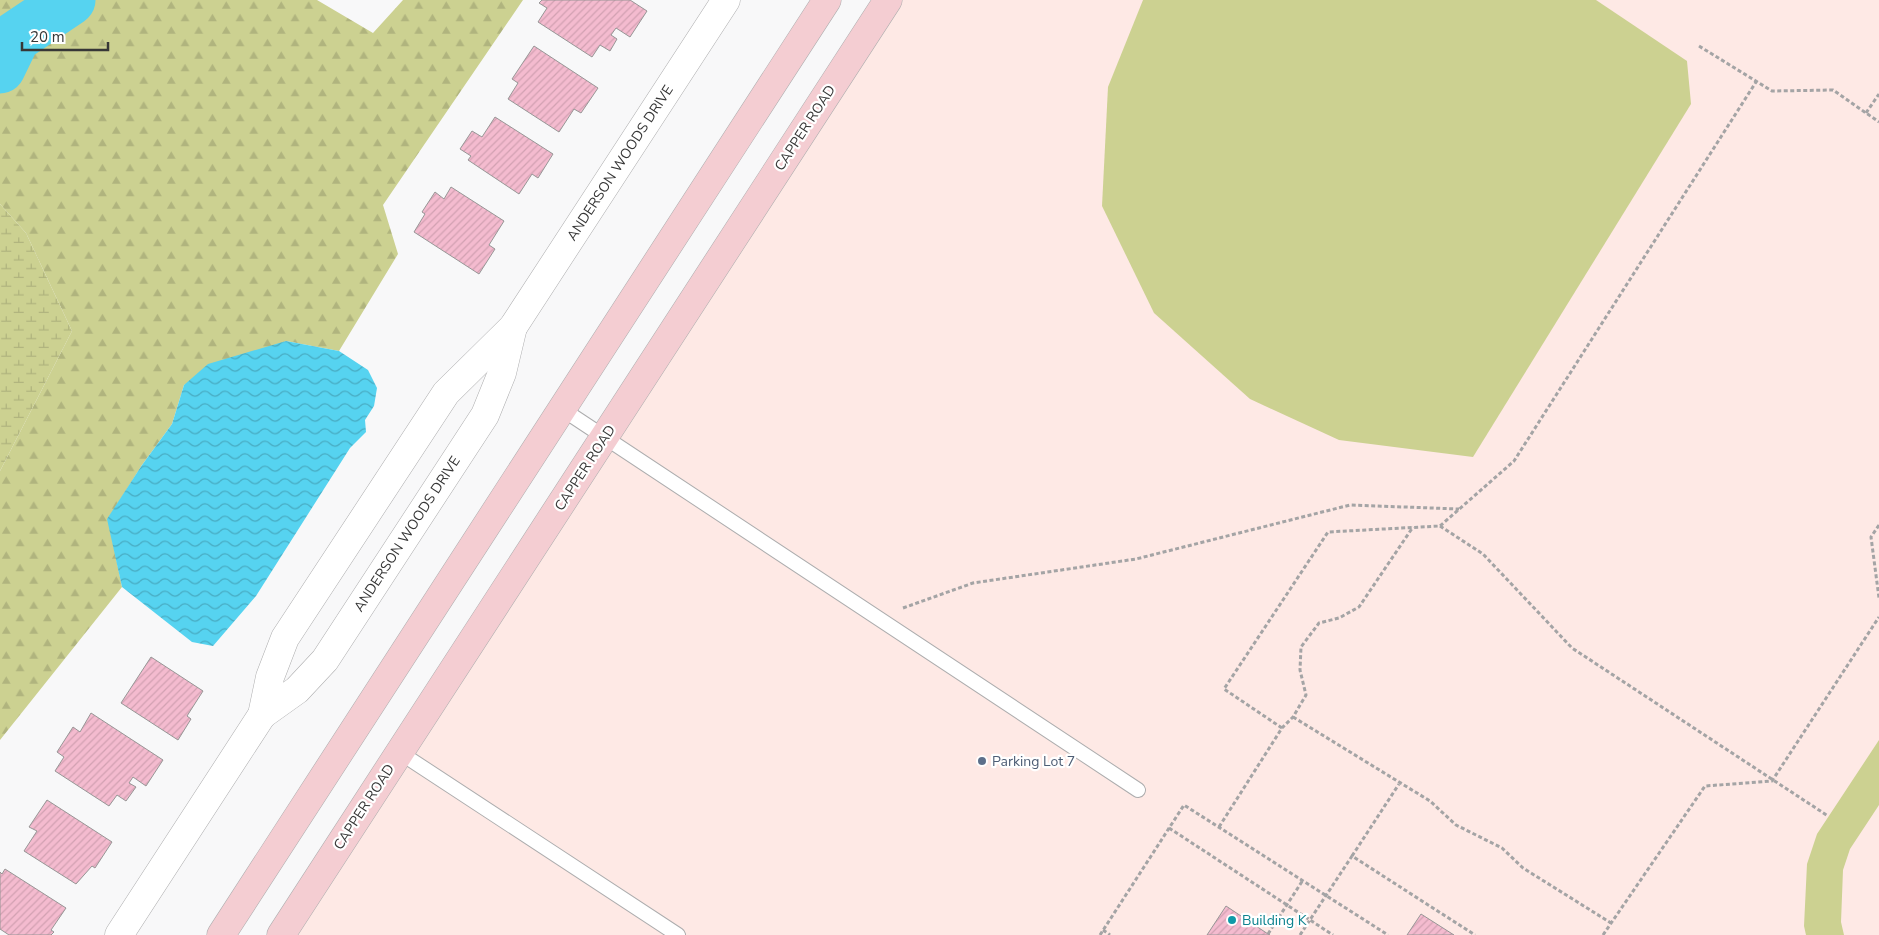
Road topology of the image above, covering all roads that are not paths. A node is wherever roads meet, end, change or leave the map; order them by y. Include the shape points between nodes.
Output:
1 (726, 0) edge
2 (827, 0) edge
3 (888, 0) edge
4 (513, 327) junction
5 (562, 409) junction
6 (604, 438) junction
7 (262, 715) junction
8 (400, 752) junction
9 (1138, 790) dead end
10 (119, 935) edge
11 (221, 935) edge
12 (281, 935) edge
13 (678, 935) edge

1 - 4 street, ANDERSON WOODS DRIVE
2 - 5 street
3 - 6 street, CAPPER ROAD
4 - 7 street, ANDERSON WOODS DRIVE via 446,393 286,638 270,677
4 - 7 street, ANDERSON WOODS DRIVE via 502,374 485,415 325,660 297,690
5 - 6 lane
5 - 11 street
6 - 8 street, CAPPER ROAD
6 - 9 lane
7 - 10 street, ANDERSON WOODS DRIVE
8 - 12 street, CAPPER ROAD
8 - 13 lane

